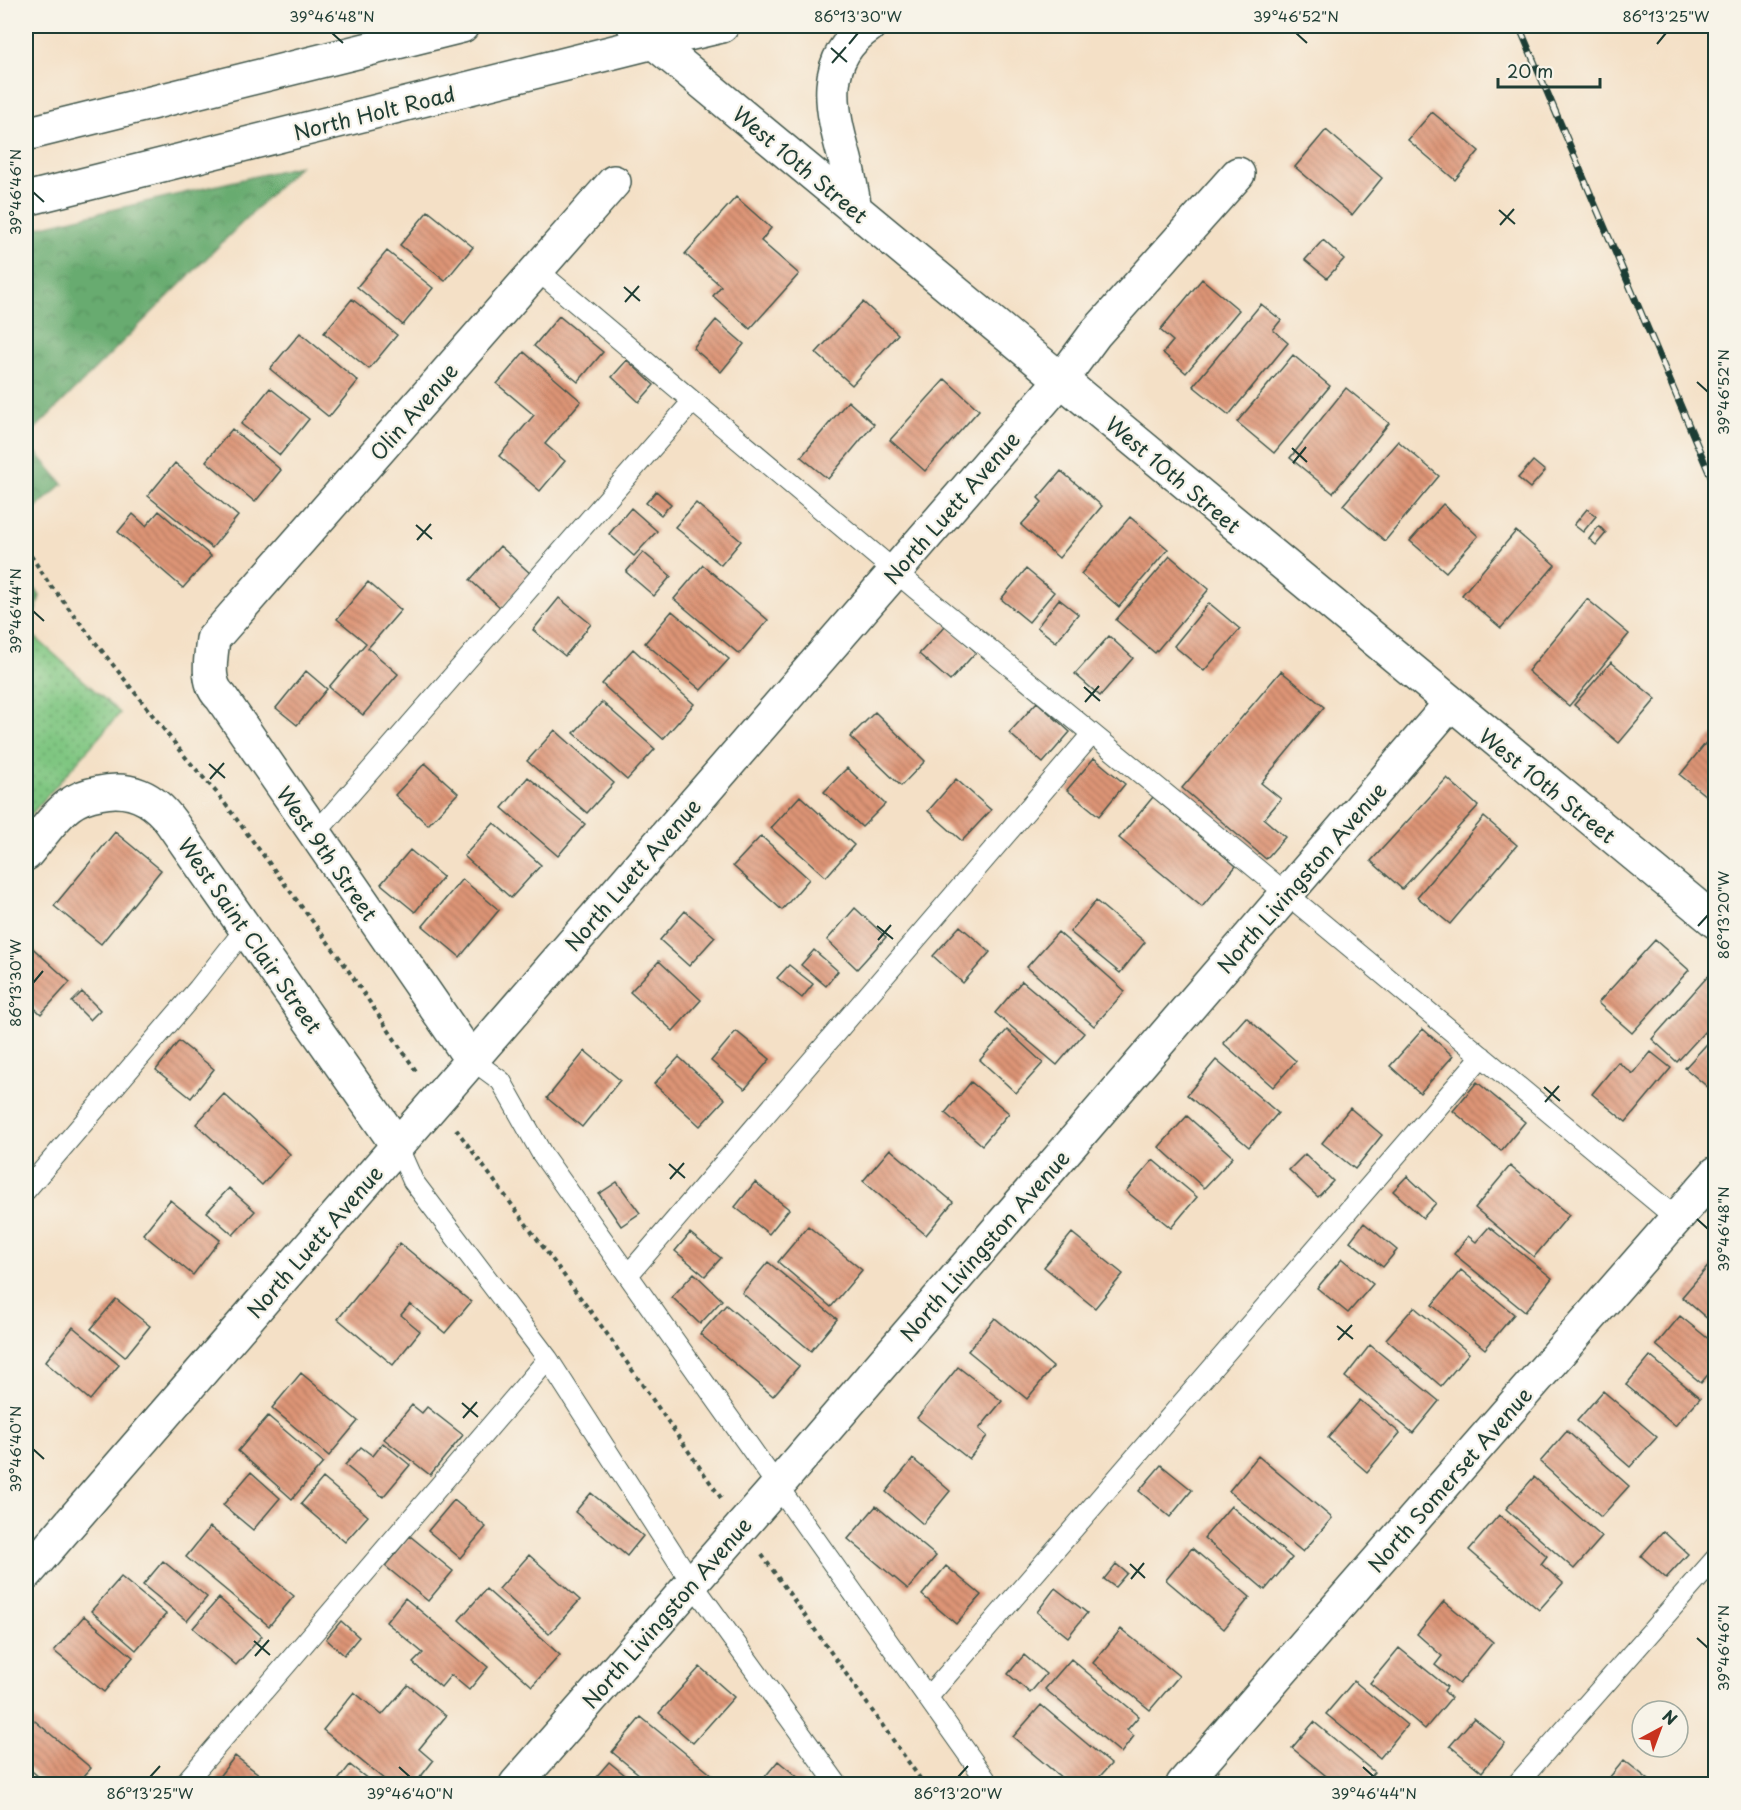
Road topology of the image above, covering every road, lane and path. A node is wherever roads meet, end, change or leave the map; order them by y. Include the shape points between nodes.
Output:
1 (365, 26) edge
2 (462, 26) edge
3 (722, 26) edge
4 (869, 26) edge
5 (644, 34) edge
6 (341, 56) junction
7 (26, 134) edge
8 (1238, 174) dead end
9 (614, 182) dead end
10 (26, 199) edge
11 (855, 209) junction
12 (537, 270) junction
13 (1061, 380) junction
14 (692, 402) junction
15 (26, 548) edge
16 (895, 572) junction
17 (213, 639) joint
18 (1450, 704) junction
19 (1092, 734) junction
20 (315, 834) junction
21 (26, 854) edge
22 (1287, 894) junction
23 (1716, 922) edge
24 (246, 928) junction
25 (1482, 1056) junction
26 (471, 1059) junction
27 (413, 1066) dead end
28 (453, 1125) dead end
29 (397, 1145) junction
30 (1716, 1173) edge
31 (26, 1190) edge
32 (1676, 1218) junction
33 (628, 1275) junction
34 (548, 1359) junction
35 (778, 1485) junction
36 (716, 1492) dead end
37 (757, 1548) dead end
38 (1716, 1558) edge
39 (26, 1574) edge
40 (692, 1583) junction
41 (928, 1697) junction
42 (184, 1785) edge
43 (516, 1785) edge
44 (837, 1785) edge
45 (924, 1785) edge
46 (989, 1785) edge
47 (1183, 1785) edge
48 (1517, 1785) edge

1 - 6 street
2 - 6 street
3 - 5 street, North Holt Road
4 - 11 street via 847,44 838,60 833,94
5 - 10 street, North Holt Road
5 - 11 street, West 10th Street
6 - 7 street
8 - 13 street, North Luett Avenue via 1095,334
9 - 12 street, Olin Avenue
11 - 13 street, West 10th Street
12 - 14 lane
12 - 17 street, Olin Avenue
13 - 16 street, North Luett Avenue
13 - 18 street, West 10th Street
14 - 16 lane
14 - 20 lane
15 - 27 path via 48,582 224,802 342,961
16 - 19 lane
16 - 26 street, North Luett Avenue
17 - 20 street, West 9th Street via 209,663 215,693
18 - 22 street, North Livingston Avenue
18 - 23 street, West 10th Street
19 - 22 lane
19 - 33 lane
20 - 26 street, West 9th Street
21 - 24 street, West Saint Clair Street via 68,805 117,790 142,796 164,811
22 - 25 lane
22 - 35 street, North Livingston Avenue
24 - 29 street, West Saint Clair Street
24 - 31 lane
25 - 32 lane
25 - 41 lane
26 - 29 street, North Luett Avenue
26 - 33 lane via 501,1081 542,1154
28 - 36 path via 605,1331
29 - 34 lane via 413,1181
29 - 39 street, North Luett Avenue
30 - 32 street, North Somerset Avenue
32 - 47 street, North Somerset Avenue
33 - 35 lane
34 - 40 lane
34 - 42 lane
35 - 40 street, North Livingston Avenue
35 - 41 lane
37 - 45 path
38 - 48 lane
40 - 43 street, North Livingston Avenue
40 - 44 lane
41 - 46 lane

